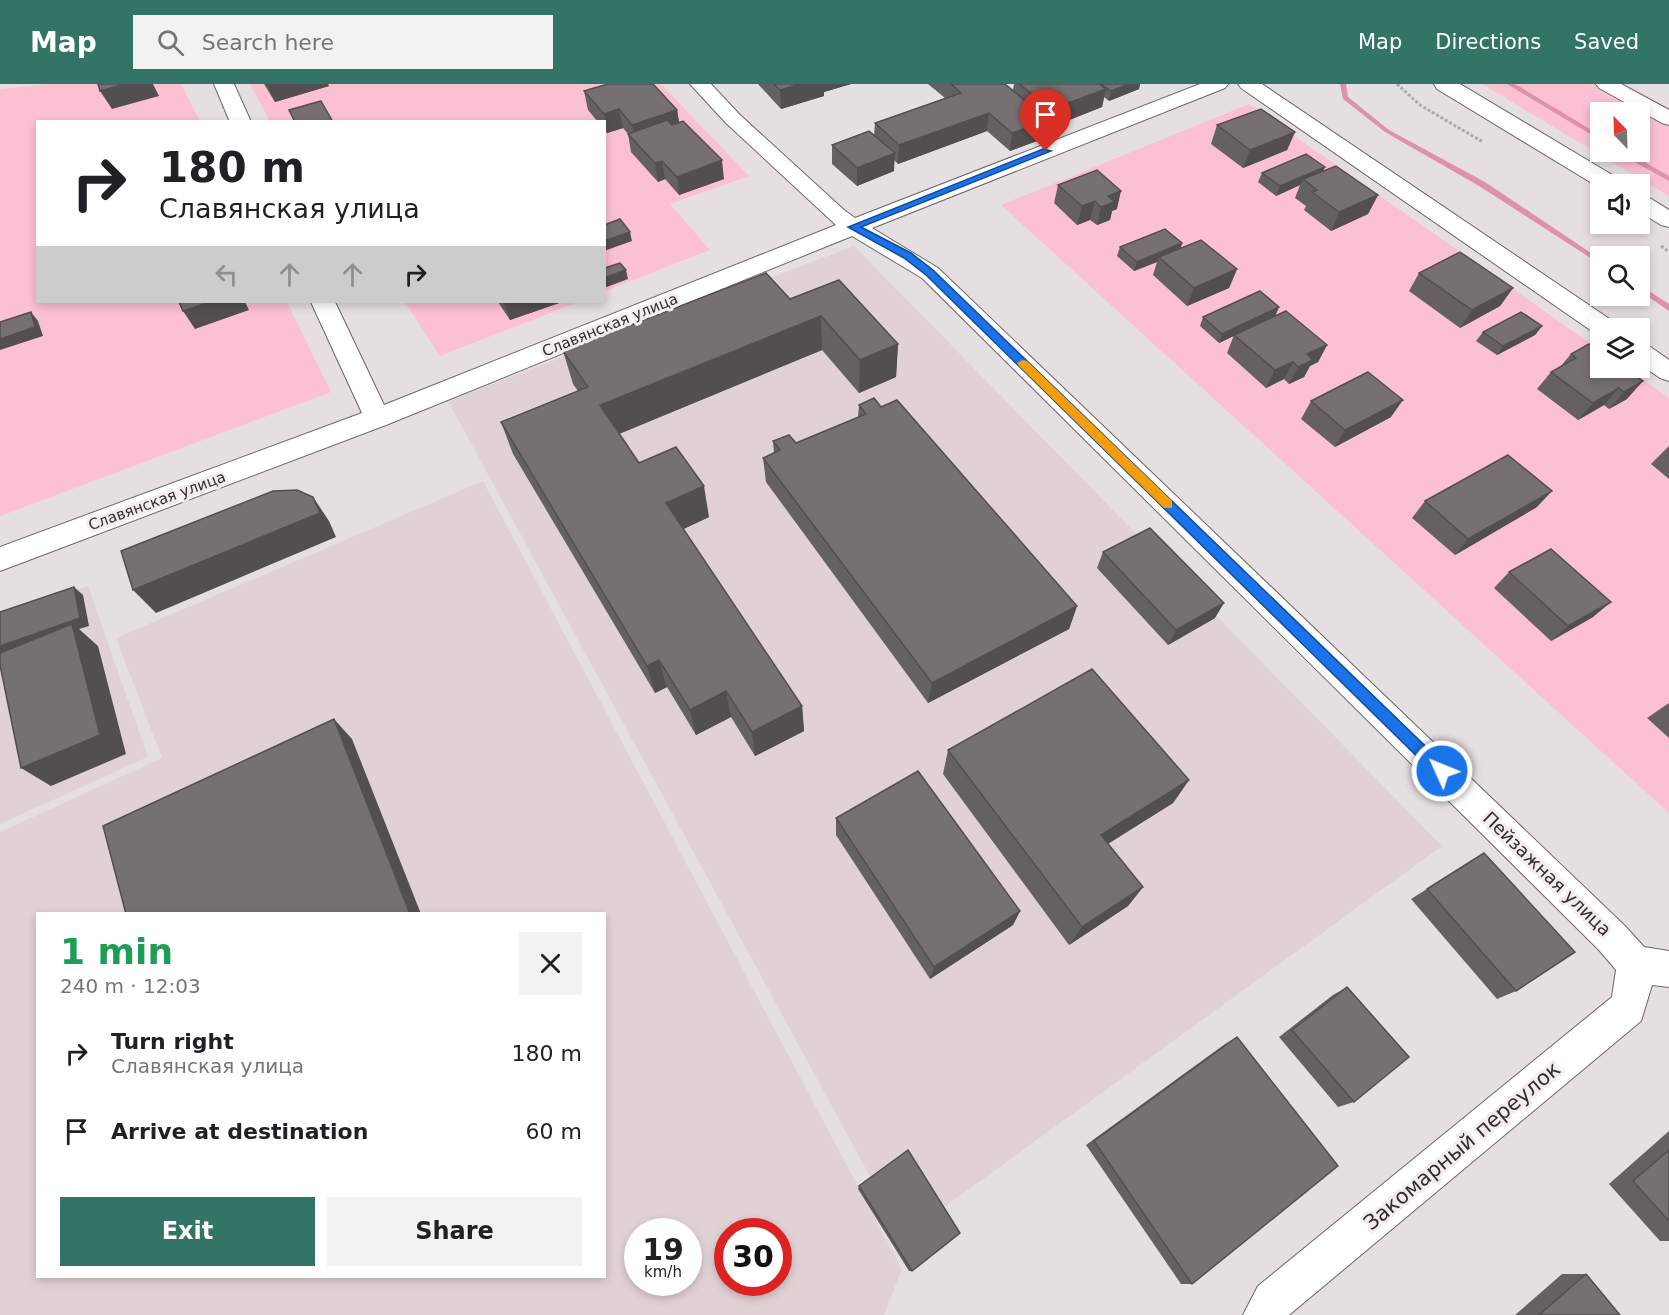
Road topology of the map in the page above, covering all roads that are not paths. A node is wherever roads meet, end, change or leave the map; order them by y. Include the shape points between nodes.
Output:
1 (224, 84) edge
2 (700, 84) edge
3 (1218, 84) edge
4 (1248, 84) edge
5 (1445, 84) edge
6 (1606, 84) edge
7 (1669, 119) edge
8 (240, 120) edge
9 (1594, 174) edge
10 (1650, 208) edge
11 (1669, 220) edge
12 (853, 227) junction
13 (323, 303) edge
14 (1590, 318) edge
15 (1650, 359) edge
16 (1669, 372) edge
17 (377, 418) junction
18 (0, 559) edge
19 (1652, 966) edge
20 (1264, 1315) edge

1 - 8 street
2 - 12 street, Пейзажная улица via 732,119
3 - 12 street, Славянская улица
4 - 14 street
5 - 9 main road
6 - 7 street
10 - 11 main road
12 - 17 street, Славянская улица
12 - 19 street, Пейзажная улица via 907,255 930,273 1612,938
13 - 17 street
15 - 16 street
17 - 18 street, Славянская улица
19 - 20 street, Закомарный переулок via 1634,983 1628,1008 1273,1301

